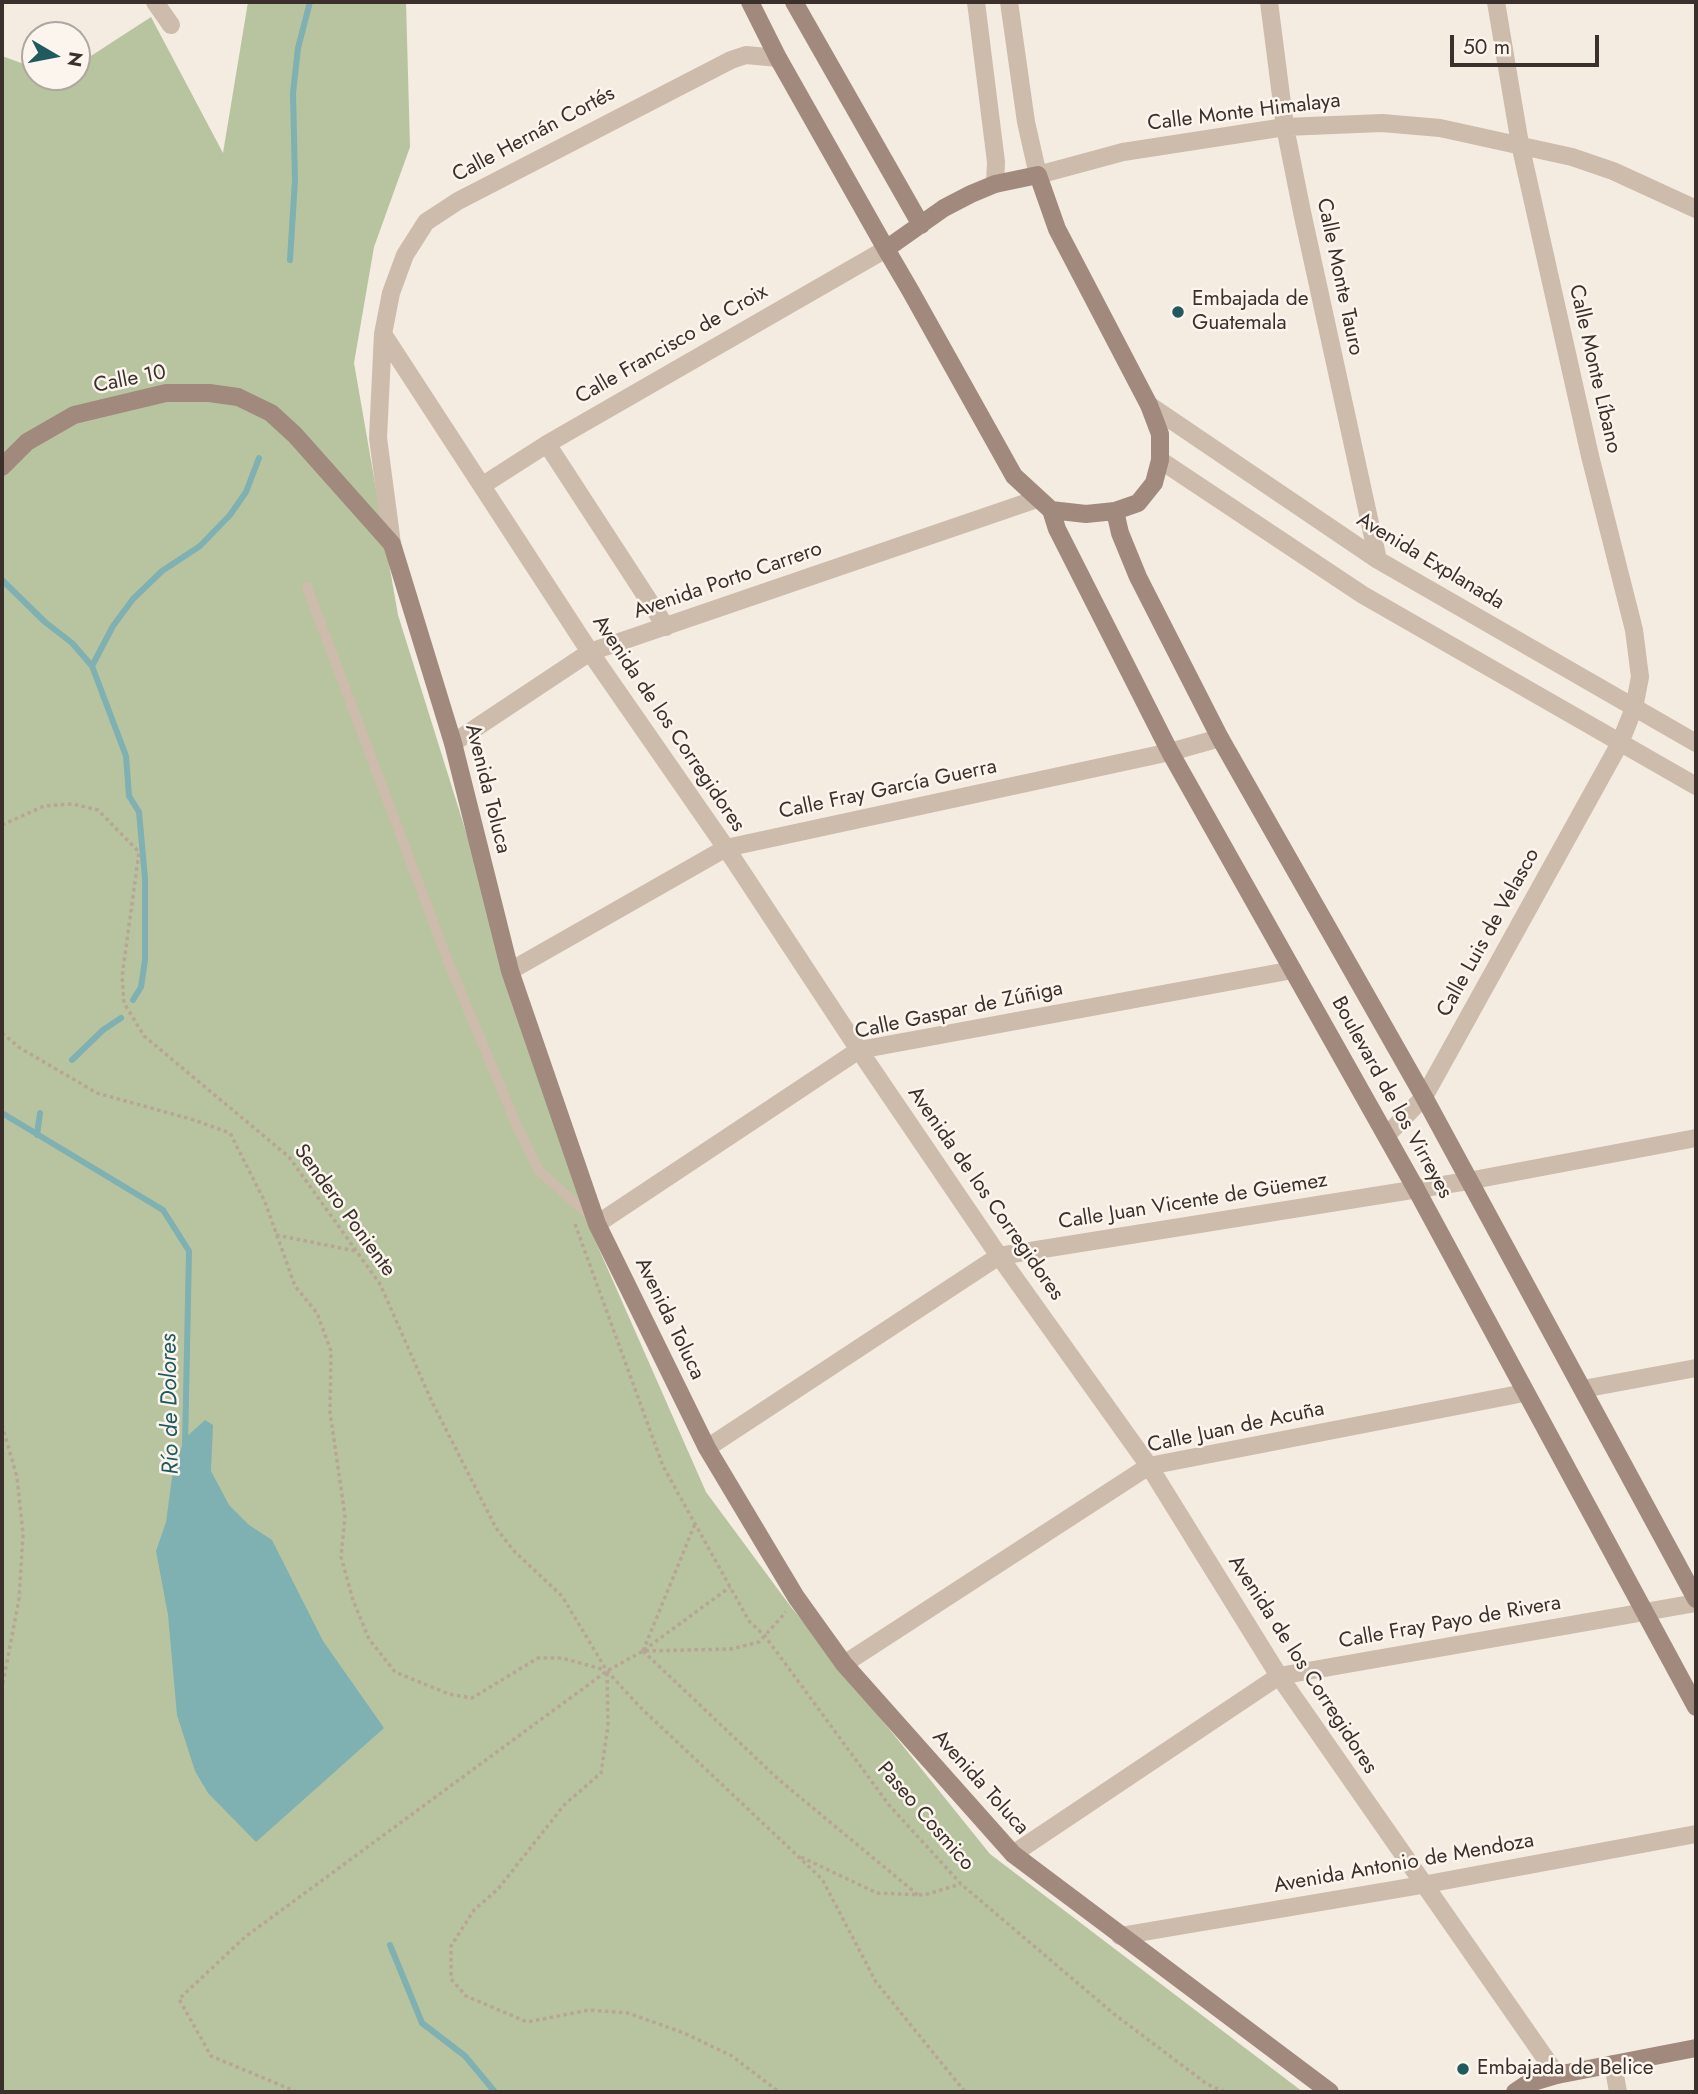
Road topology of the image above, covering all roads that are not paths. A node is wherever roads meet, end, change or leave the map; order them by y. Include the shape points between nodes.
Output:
1 (155, 2) edge
2 (750, 2) edge
3 (794, 2) edge
4 (976, 2) edge
5 (1009, 2) edge
6 (1269, 2) edge
7 (1496, 2) edge
8 (171, 25) dead end
9 (778, 58) junction
10 (1285, 127) junction
11 (1520, 144) junction
12 (1038, 174) junction
13 (995, 184) junction
14 (1696, 209) edge
15 (921, 225) junction
16 (886, 249) junction
17 (383, 334) junction
18 (1149, 405) junction
19 (547, 444) junction
20 (1160, 460) junction
21 (2, 467) edge
22 (483, 485) junction
23 (1044, 504) junction
24 (1115, 511) junction
25 (392, 544) junction
26 (1378, 560) junction
27 (307, 587) dead end
28 (666, 627) junction
29 (590, 652) junction
30 (1633, 708) junction
31 (1220, 738) junction
32 (453, 743) junction
33 (1620, 743) junction
34 (1696, 743) edge
35 (1170, 752) junction
36 (1696, 786) edge
37 (726, 848) junction
38 (1293, 970) junction
39 (510, 971) junction
40 (859, 1051) junction
41 (1424, 1097) junction
42 (1386, 1136) junction
43 (1696, 1138) edge
44 (1468, 1181) junction
45 (1416, 1189) junction
46 (597, 1223) junction
47 (999, 1256) junction
48 (1696, 1368) edge
49 (1583, 1389) junction
50 (1524, 1393) junction
51 (706, 1448) junction
52 (1149, 1466) junction
53 (1696, 1601) edge
54 (1645, 1613) junction
55 (844, 1664) junction
56 (1279, 1676) junction
57 (1696, 1707) edge
58 (1696, 1834) edge
59 (1013, 1854) junction
60 (1422, 1885) junction
61 (1120, 1936) junction
62 (1696, 2048) edge
63 (1613, 2064) junction
64 (1557, 2075) junction
65 (1330, 2092) edge
66 (1515, 2092) edge
67 (1618, 2092) edge

1 - 8 street
2 - 9 street
3 - 15 street
4 - 13 street
5 - 12 street
6 - 10 street, Calle Monte Tauro
7 - 11 street, Calle Monte Líbano
9 - 16 street
9 - 17 street, Calle Hernán Cortés via 763,55 731,60 470,194 426,222 405,255
10 - 11 street, Calle Monte Himalaya via 1382,123 1440,128
10 - 12 street, Calle Monte Himalaya via 1110,154
10 - 26 street, Calle Monte Tauro
11 - 14 street, Calle Monte Himalaya via 1613,171
11 - 30 street, Calle Monte Líbano via 1634,630 1640,677
12 - 13 street
12 - 18 street via 1058,229
13 - 15 street via 944,208
15 - 16 street
16 - 19 street, Calle Francisco de Croix
16 - 23 street via 1014,476
17 - 22 street, Avenida de los Corregidores
17 - 25 street, Avenida Toluca via 378,438
18 - 20 street via 1160,434
18 - 26 street, Avenida Explanada
19 - 22 street, Calle Francisco de Croix
19 - 28 street
20 - 24 street via 1154,483 1138,503
20 - 33 street via 1363,594
21 - 25 street, Calle 10 via 26,442 74,415 166,393 238,397 271,413 295,435
22 - 29 street, Avenida de los Corregidores
23 - 24 street via 1086,514
23 - 28 street, Avenida Porto Carrero
23 - 35 street, Boulevard de los Virreyes
24 - 31 street, Boulevard de los Virreyes via 1138,577
25 - 32 street, Avenida Toluca
26 - 30 street, Avenida Explanada
27 - 46 lane via 449,964 517,1126 539,1171
28 - 29 street, Avenida Porto Carrero
29 - 32 street, Avenida Porto Carrero
29 - 37 street, Avenida de los Corregidores
30 - 33 street, Calle Monte Líbano
30 - 34 street, Avenida Explanada
31 - 35 street, Calle Fray García Guerra
31 - 41 street, Boulevard de los Virreyes
32 - 39 street, Avenida Toluca
33 - 36 street
33 - 41 street, Calle Luis de Velasco
35 - 37 street, Calle Fray García Guerra
35 - 38 street, Boulevard de los Virreyes
37 - 39 street, Calle Fray García Guerra
37 - 40 street, Avenida de los Corregidores
38 - 40 street, Calle Gaspar de Zúñiga
38 - 42 street, Boulevard de los Virreyes
39 - 46 street, Avenida Toluca
40 - 46 street, Calle Gaspar de Zúñiga
40 - 47 street, Avenida de los Corregidores
41 - 42 street, Calle Luis de Velasco
41 - 44 street, Boulevard de los Virreyes
42 - 45 street, Boulevard de los Virreyes
43 - 44 street, Calle Juan Vicente de Güemez
44 - 45 street, Calle Juan Vicente de Güemez
44 - 49 street, Boulevard de los Virreyes
45 - 47 street, Calle Juan Vicente de Güemez
45 - 50 street, Boulevard de los Virreyes
46 - 51 street, Avenida Toluca
47 - 51 street, Calle Juan Vicente de Güemez
47 - 52 street, Avenida de los Corregidores
48 - 49 street
49 - 53 street, Boulevard de los Virreyes
50 - 52 street, Calle Juan de Acuña
50 - 54 street, Boulevard de los Virreyes
51 - 55 street, Avenida Toluca via 796,1597
52 - 55 street, Calle Juan de Acuña
52 - 56 street, Avenida de los Corregidores
53 - 54 street, Calle Fray Payo de Rivera
54 - 56 street, Calle Fray Payo de Rivera
54 - 57 street, Boulevard de los Virreyes
55 - 59 street, Avenida Toluca
56 - 59 street, Calle Fray Payo de Rivera
56 - 60 street, Avenida de los Corregidores
58 - 60 street, Avenida Antonio de Mendoza
59 - 61 street, Avenida Toluca
60 - 61 street, Avenida Antonio de Mendoza
60 - 64 street, Avenida de los Corregidores
61 - 65 street, Avenida Toluca
62 - 63 street
63 - 64 street
63 - 67 street
64 - 66 street

